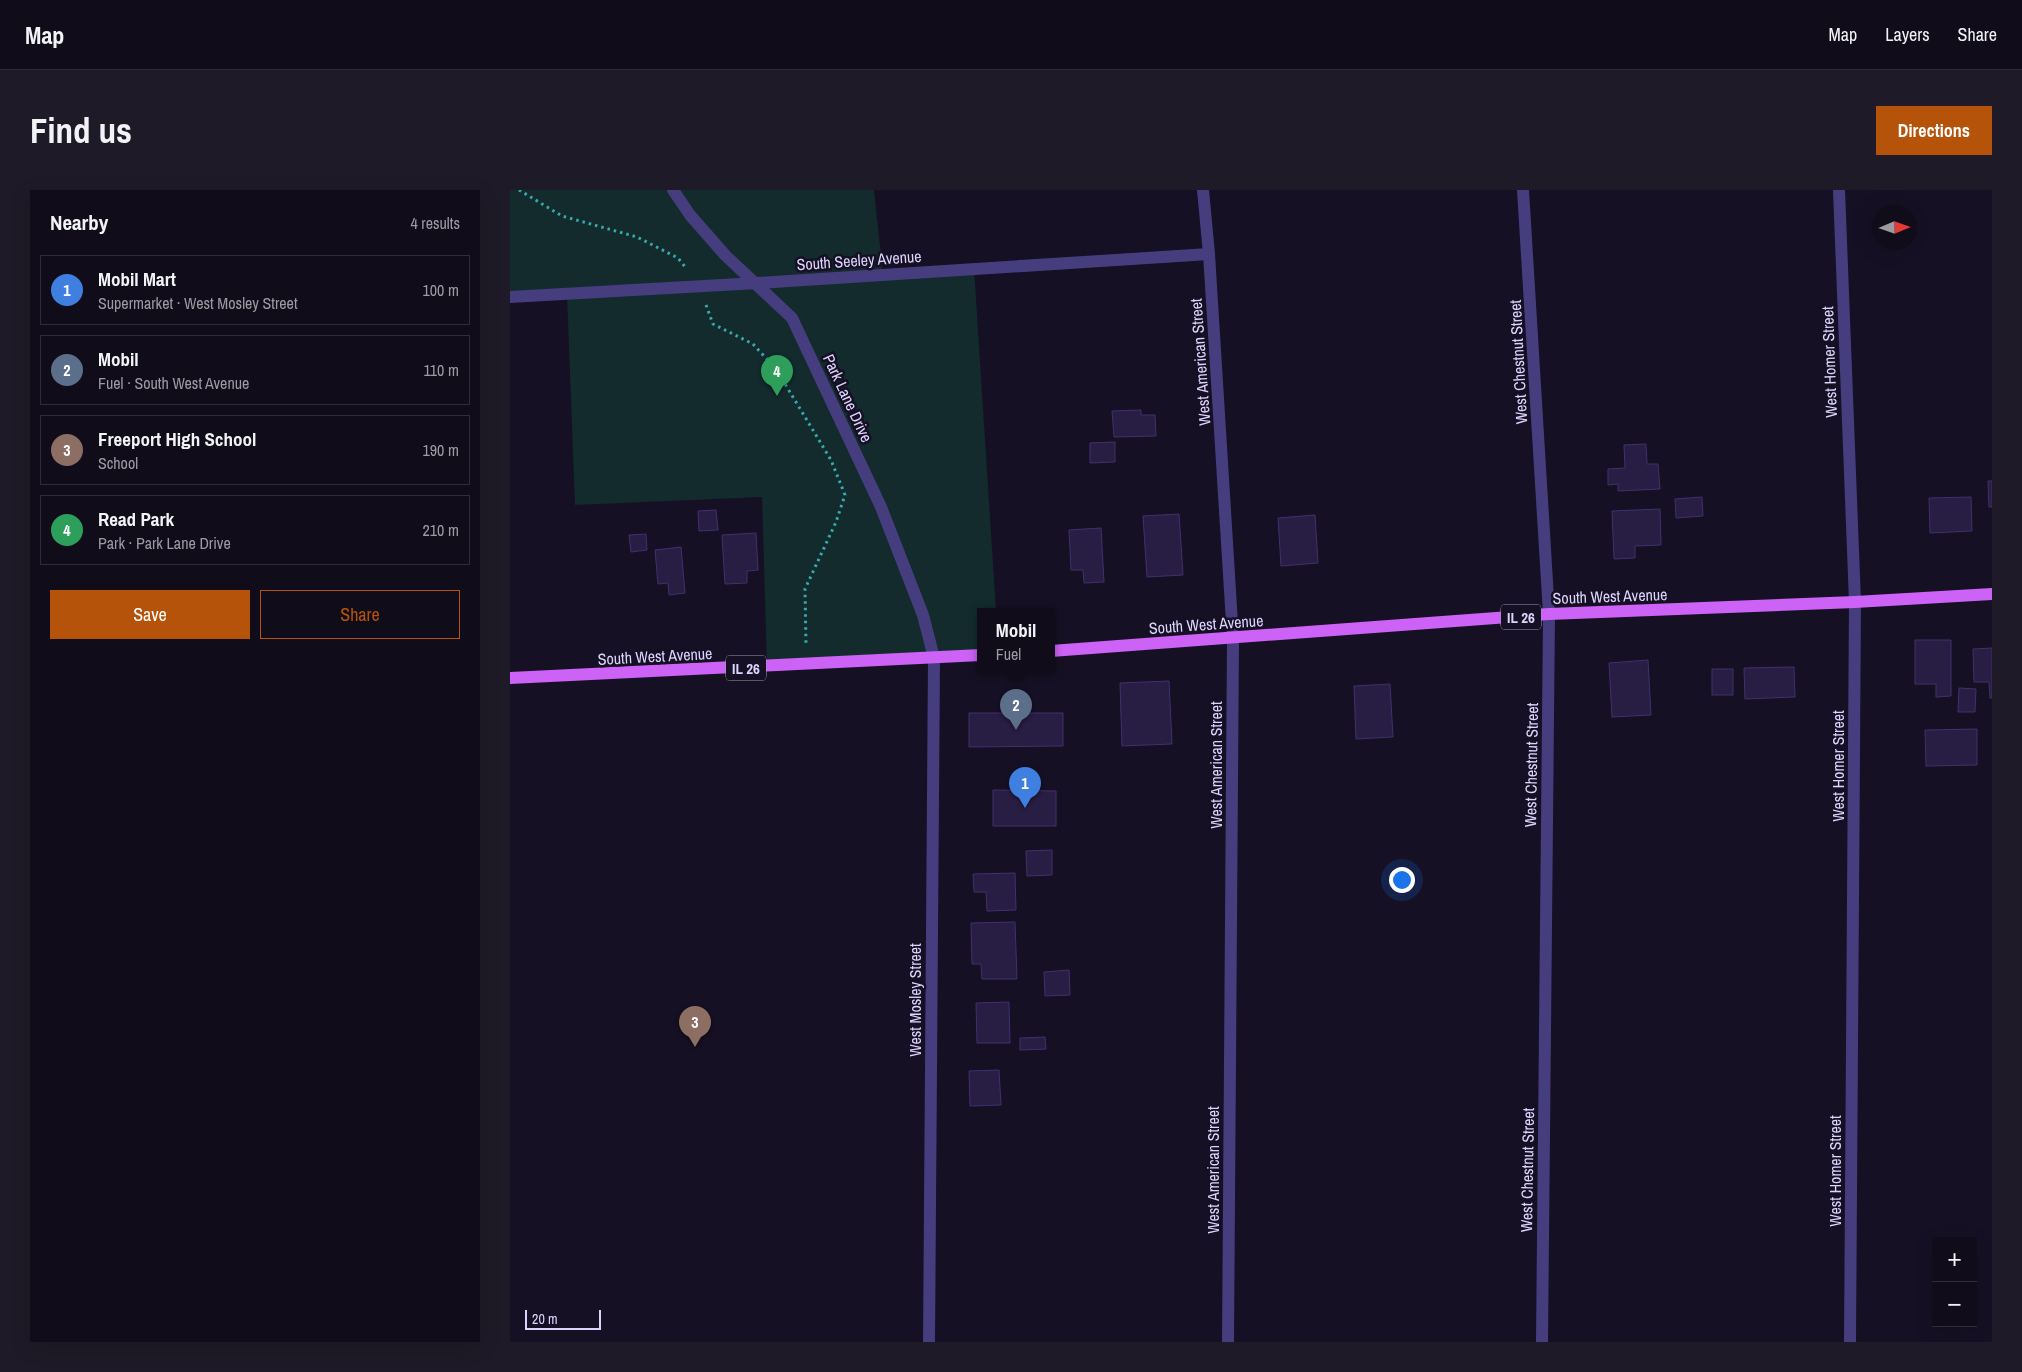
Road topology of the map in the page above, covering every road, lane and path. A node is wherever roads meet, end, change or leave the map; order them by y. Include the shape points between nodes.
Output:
1 (519, 190) edge
2 (673, 190) edge
3 (1203, 190) edge
4 (1524, 190) edge
5 (1839, 190) edge
6 (1209, 254) junction
7 (757, 283) junction
8 (700, 286) junction
9 (510, 296) edge
10 (1992, 594) edge
11 (1855, 602) junction
12 (1549, 614) junction
13 (1233, 639) junction
14 (1055, 651) edge
15 (977, 655) edge
16 (934, 658) junction
17 (806, 665) junction
18 (510, 678) edge
19 (929, 1342) edge
20 (1228, 1342) edge
21 (1542, 1342) edge
22 (1850, 1342) edge

1 - 8 path via 562,216 637,238 678,258
2 - 7 street, Park Lane Drive via 690,215 726,255
3 - 6 street, West American Street
4 - 12 street, West Chestnut Street
5 - 11 street, West Homer Street
6 - 7 street, South Seeley Avenue
6 - 13 street, West American Street
7 - 8 street, South Seeley Avenue
7 - 16 street, Park Lane Drive via 792,318 821,378 881,507 923,615
8 - 9 street, South Seeley Avenue
8 - 17 path via 713,324 753,344 776,369 831,460 845,495 805,589
10 - 11 main road, South West Avenue / IL 26
11 - 12 main road, South West Avenue / IL 26
11 - 22 street, West Homer Street
12 - 13 main road, South West Avenue / IL 26
12 - 21 street, West Chestnut Street
13 - 14 main road, South West Avenue / IL 26
13 - 20 street, West American Street
15 - 16 main road, South West Avenue / IL 26
16 - 17 main road, South West Avenue / IL 26
16 - 19 street, West Mosley Street
17 - 18 main road, South West Avenue / IL 26

